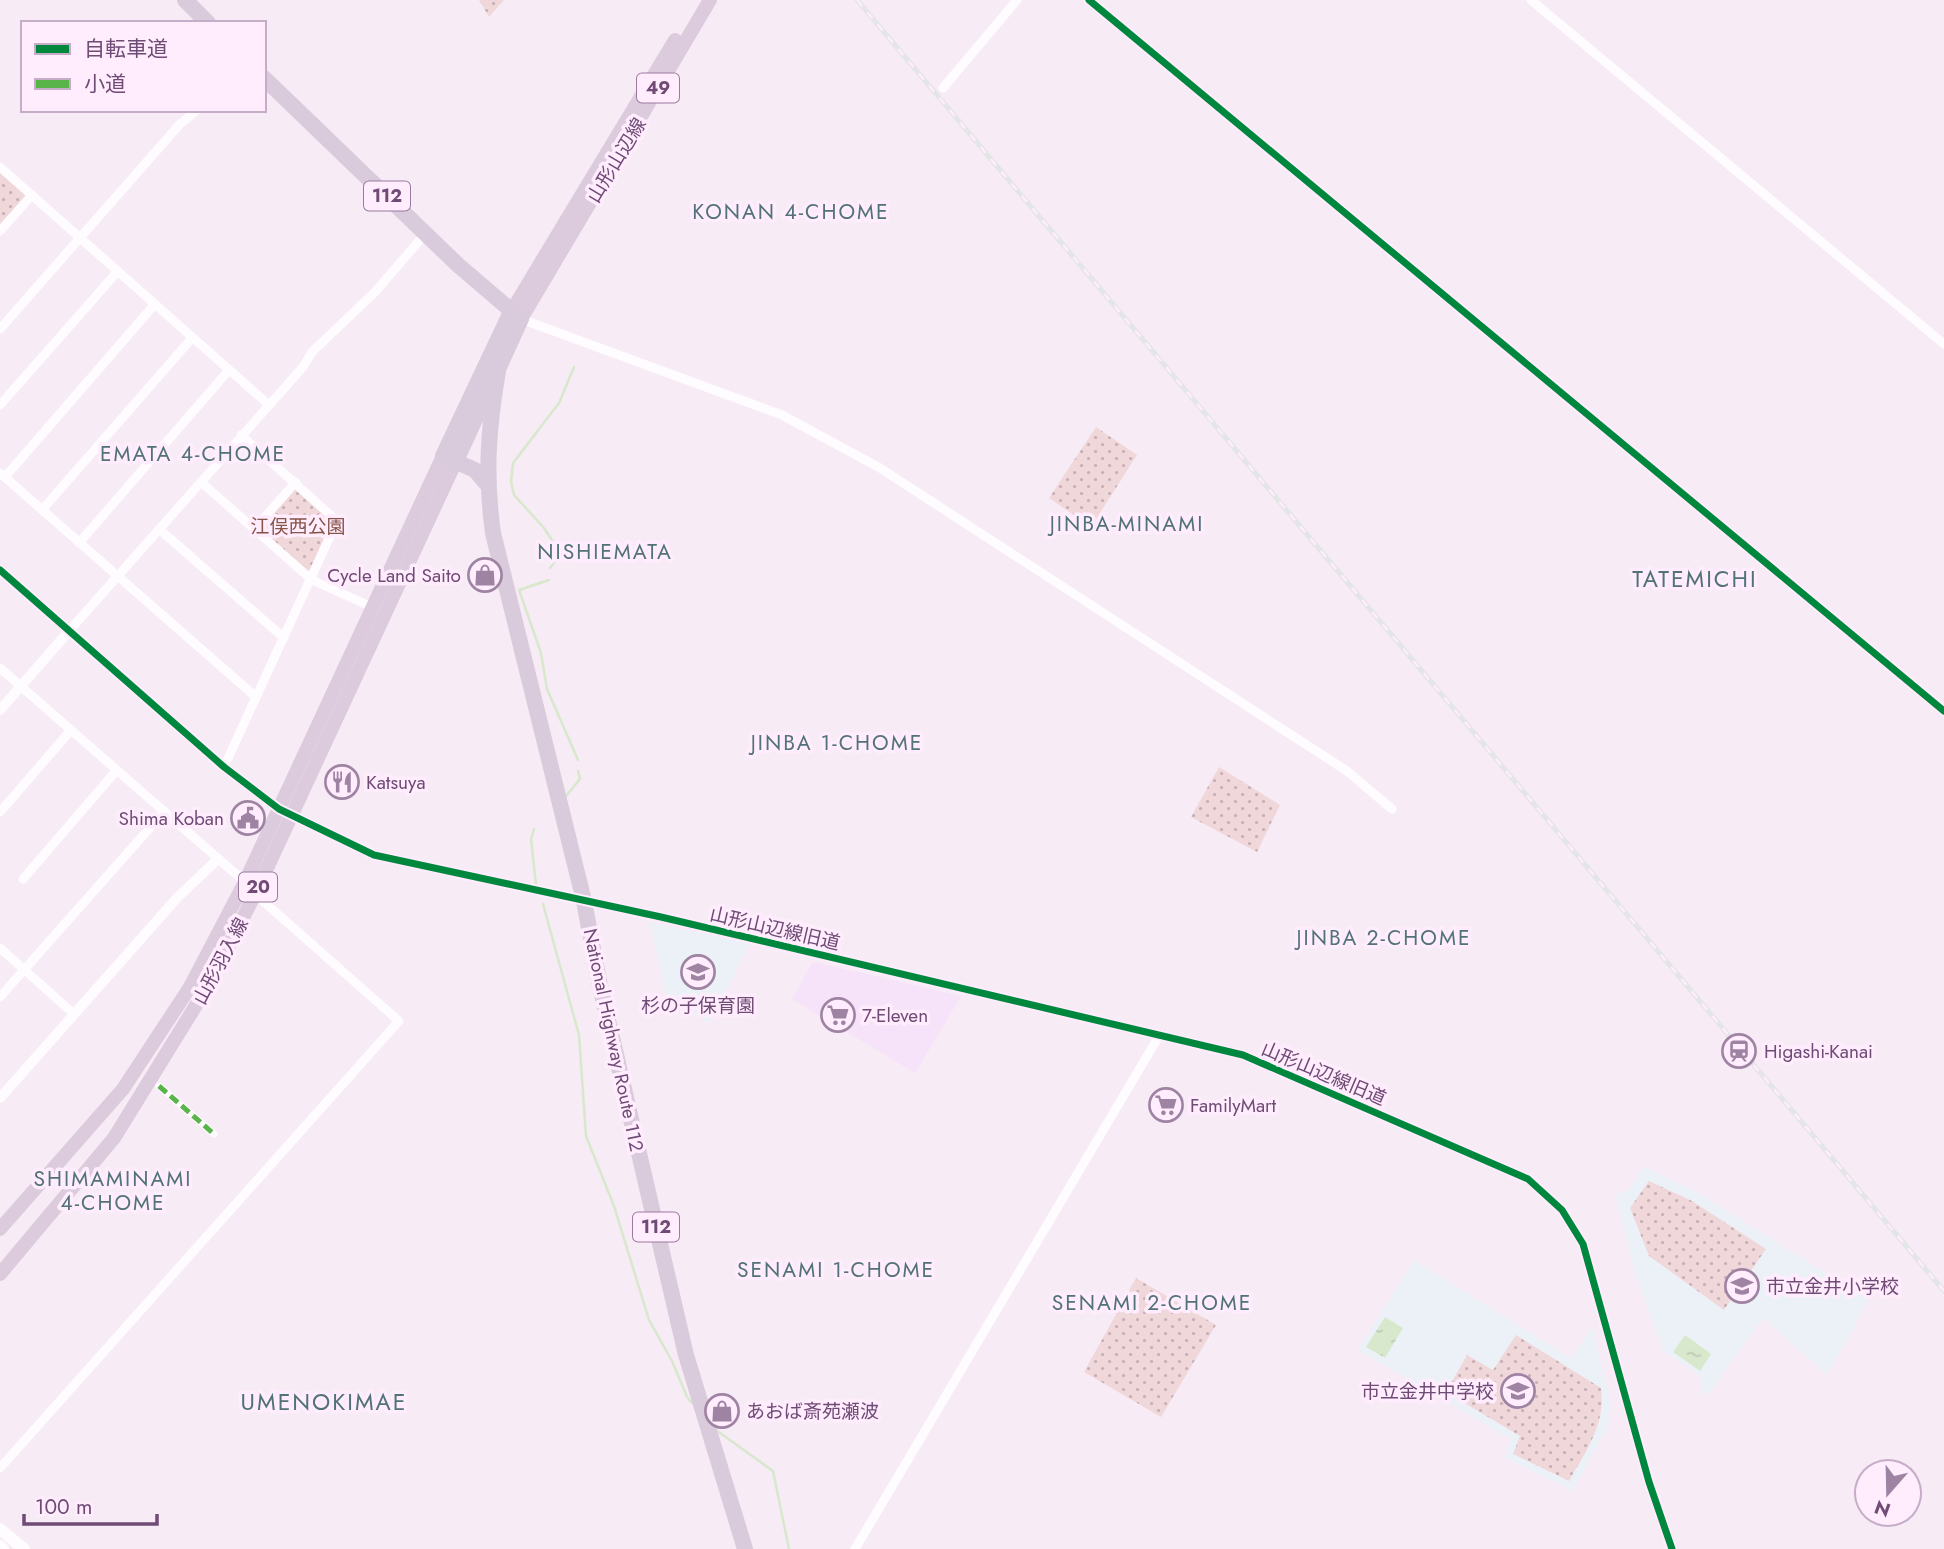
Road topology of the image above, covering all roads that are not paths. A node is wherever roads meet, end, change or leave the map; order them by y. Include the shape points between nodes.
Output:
1 (185, 0) edge
2 (699, 0) edge
3 (710, 0) edge
4 (1017, 0) edge
5 (1089, 0) edge
6 (1531, 0) edge
7 (206, 21) edge
8 (266, 80) edge
9 (943, 88) dead end
10 (195, 112) edge
11 (0, 166) edge
12 (600, 174) junction
13 (32, 195) junction
14 (0, 231) edge
15 (426, 233) junction
16 (81, 238) junction
17 (118, 271) junction
18 (155, 304) junction
19 (516, 316) junction
20 (0, 329) edge
21 (192, 338) junction
22 (1944, 344) edge
23 (229, 370) junction
24 (498, 371) junction
25 (0, 405) edge
26 (269, 405) junction
27 (241, 435) junction
28 (449, 459) junction
29 (2, 475) edge
30 (201, 482) junction
31 (296, 482) junction
32 (486, 483) junction
33 (42, 510) junction
34 (255, 528) junction
35 (159, 529) junction
36 (79, 542) junction
37 (0, 570) edge
38 (117, 577) junction
39 (312, 580) junction
40 (372, 607) junction
41 (69, 631) junction
42 (284, 638) junction
43 (0, 668) edge
44 (20, 686) junction
45 (256, 697) junction
46 (0, 710) edge
47 (1944, 711) edge
48 (71, 730) junction
49 (224, 767) junction
50 (116, 771) junction
51 (1392, 809) dead end
52 (0, 811) edge
53 (285, 812) junction
54 (163, 813) junction
55 (218, 859) junction
56 (23, 879) dead end
57 (245, 882) junction
58 (255, 894) junction
59 (584, 901) junction
60 (0, 948) edge
61 (24, 969) junction
62 (0, 997) edge
63 (74, 1014) junction
64 (1159, 1036) junction
65 (159, 1086) dead end
66 (0, 1098) edge
67 (214, 1134) dead end
68 (0, 1229) edge
69 (0, 1274) edge
70 (0, 1468) edge
71 (0, 1529) edge
72 (24, 1549) edge
73 (745, 1549) edge
74 (855, 1549) edge
75 (1672, 1549) edge

1 - 7 highway
2 - 12 main road, 山形山辺線 / 49
3 - 12 main road, 山形山辺線 / 49
4 - 9 street
5 - 47 street
6 - 22 street
8 - 15 highway, 112
10 - 16 street
11 - 13 street
12 - 19 main road, 山形山辺線 / 49
13 - 14 street
13 - 16 street
15 - 19 highway, 112
15 - 26 street via 312,352
16 - 17 street
16 - 20 street
17 - 18 street
17 - 25 street
18 - 21 street
18 - 29 street
19 - 24 highway
19 - 28 highway
19 - 51 street via 782,415 834,442 1268,719 1347,771
21 - 23 street
21 - 33 street
23 - 26 street
23 - 36 street
24 - 28 highway
24 - 32 highway, National Highway Route 112
26 - 27 street
27 - 30 street
27 - 31 street
28 - 32 highway via 475,470
28 - 40 main road, 山形羽入線 / 20
28 - 53 main road, 山形羽入線 / 20
29 - 33 street
30 - 34 street
30 - 35 street
31 - 34 street
31 - 39 street via 337,521
32 - 59 highway, National Highway Route 112 / 112 via 493,533
33 - 36 street
34 - 39 street
35 - 38 street
35 - 42 street
36 - 38 street
37 - 41 street, 山形山辺線旧道
38 - 41 street
38 - 45 street
39 - 40 street
39 - 42 street
40 - 53 main road, 山形羽入線 / 20
41 - 44 street
41 - 49 street, 山形山辺線旧道
42 - 45 street
43 - 44 street
44 - 46 street
44 - 48 street
45 - 49 street
48 - 50 street
48 - 52 street
49 - 53 street, 山形山辺線旧道
50 - 54 street
50 - 56 street
53 - 57 main road, 山形羽入線 / 20
53 - 58 main road, 山形羽入線 / 20
53 - 59 street, 山形山辺線旧道 via 391,860
54 - 55 street
54 - 61 street
55 - 57 street
55 - 63 street
57 - 68 main road, 山形羽入線 / 20 via 190,987 123,1089
58 - 69 main road, 山形羽入線 / 20 via 211,981 138,1103 74,1189
58 - 70 street via 399,1021
59 - 64 street, 山形山辺線旧道
59 - 73 highway, National Highway Route 112 / 112 via 687,1355
60 - 61 street
61 - 62 street
61 - 63 street
63 - 66 street
64 - 74 street
64 - 75 street, 山形山辺線旧道 via 1242,1055 1287,1073 1505,1167 1554,1200 1583,1244 1641,1456
65 - 67 street
71 - 72 main road

